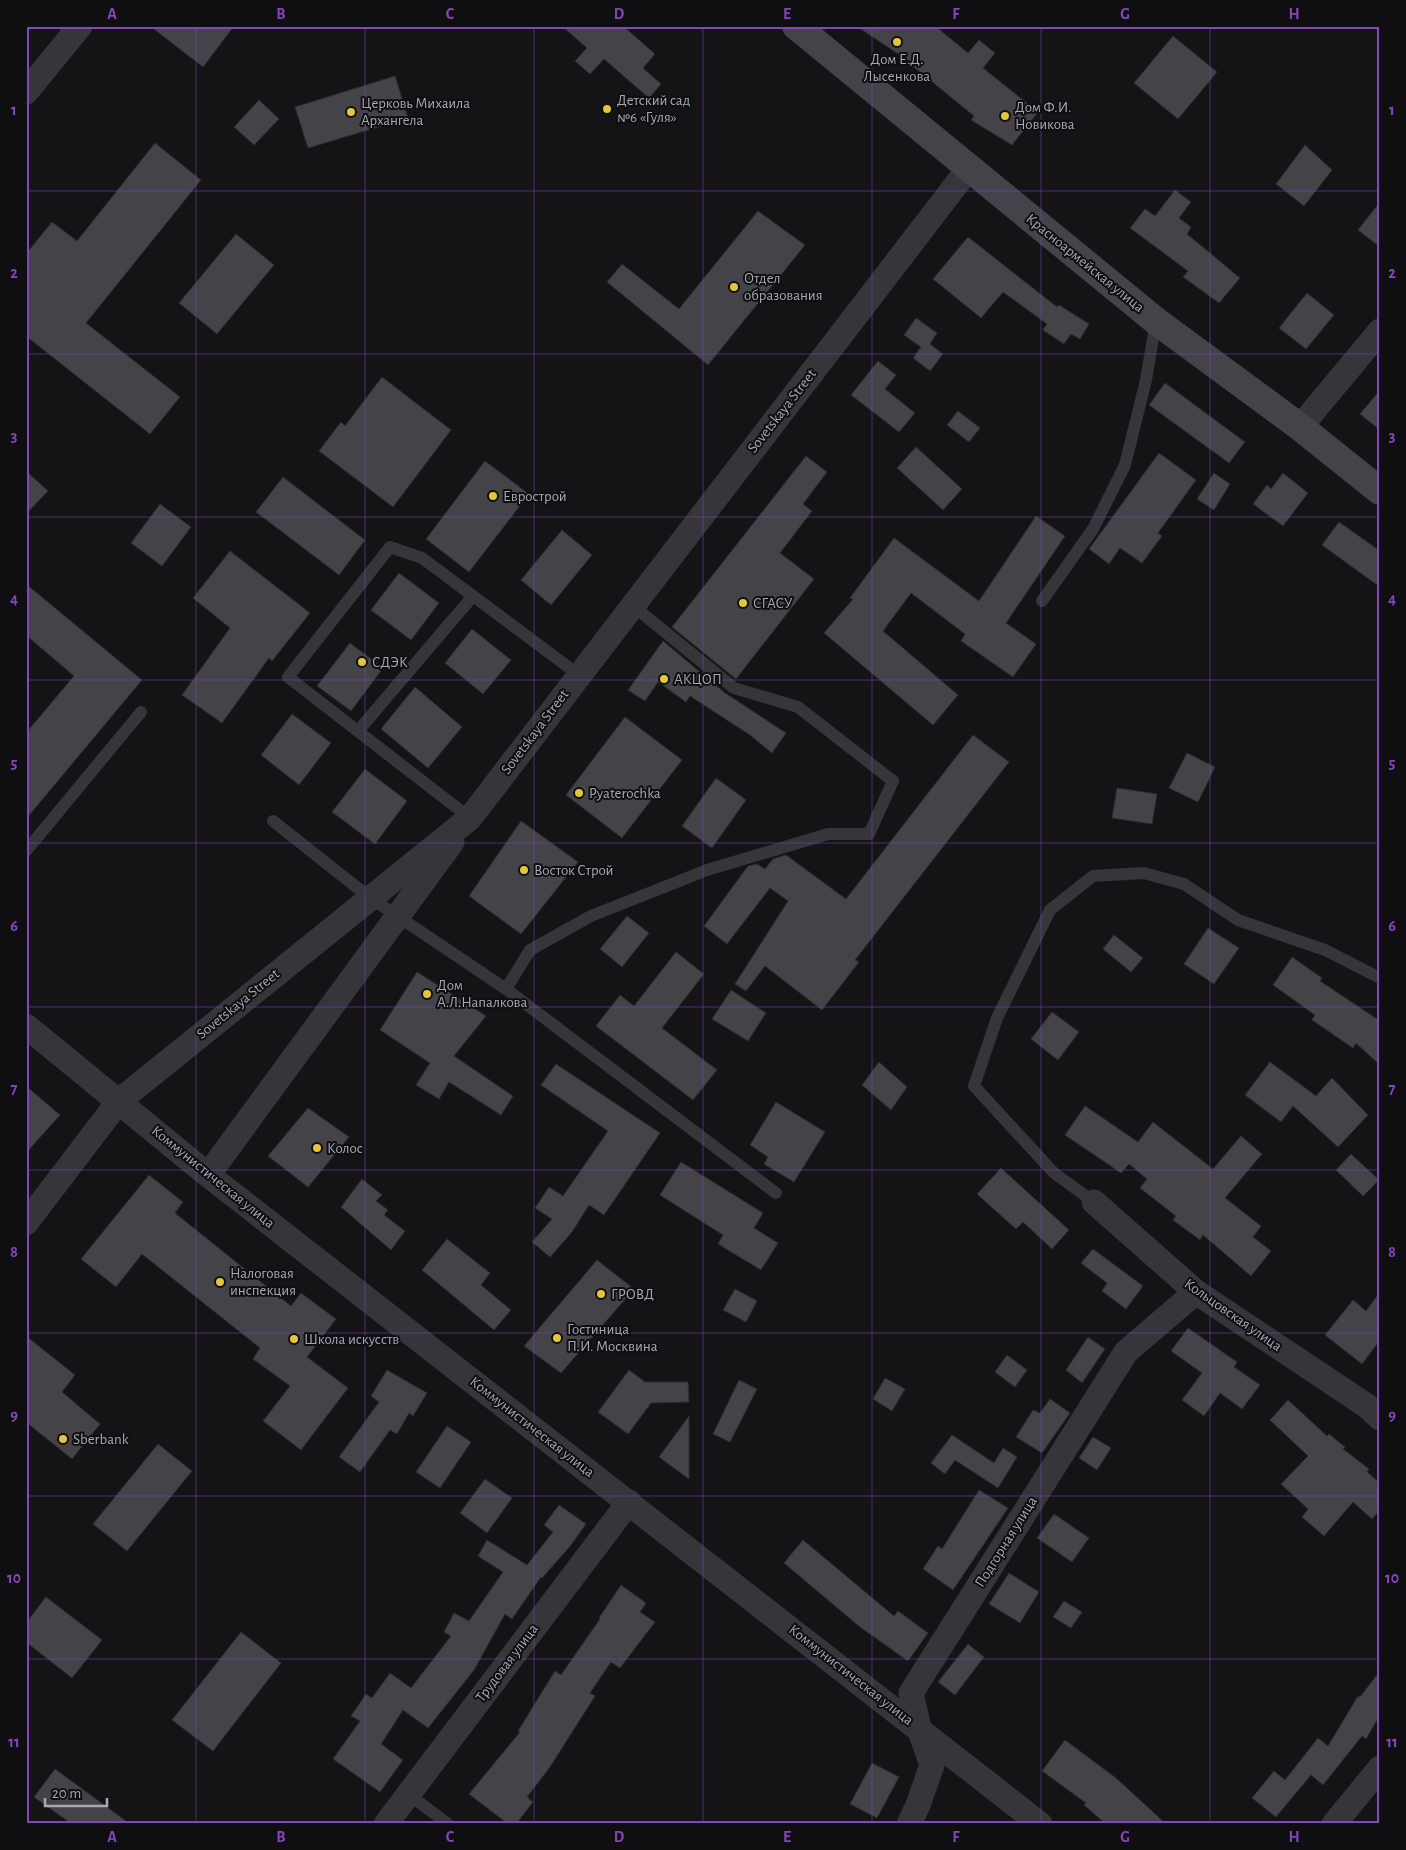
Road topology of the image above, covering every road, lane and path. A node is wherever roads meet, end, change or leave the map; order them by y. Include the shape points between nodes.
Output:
1 (80, 26) edge
2 (801, 28) edge
3 (26, 92) edge
4 (969, 168) junction
5 (1156, 321) junction
6 (1380, 331) edge
7 (1300, 427) junction
8 (1380, 491) edge
9 (473, 596) junction
10 (1042, 601) dead end
11 (632, 605) junction
12 (579, 675) junction
13 (141, 712) dead end
14 (358, 731) junction
15 (470, 818) junction
16 (273, 821) dead end
17 (26, 851) edge
18 (369, 897) junction
19 (399, 917) junction
20 (1380, 978) edge
21 (506, 989) junction
22 (26, 1026) edge
23 (119, 1101) junction
24 (208, 1175) junction
25 (776, 1193) dead end
26 (1094, 1202) joint
27 (26, 1223) edge
28 (1196, 1292) junction
29 (1375, 1405) edge
30 (629, 1502) junction
31 (919, 1728) junction
32 (1380, 1768) edge
33 (407, 1793) junction
34 (386, 1824) edge
35 (448, 1824) edge
36 (909, 1824) edge
37 (1040, 1824) edge
38 (1334, 1824) edge

1 - 3 street
2 - 4 main road, Красноармейская улица
4 - 5 main road, Красноармейская улица
4 - 11 street, Sovetskaya Street
5 - 7 main road, Красноармейская улица
5 - 10 lane via 1146,380 1125,465 1093,529
6 - 7 street
7 - 8 main road, Красноармейская улица
9 - 12 lane
9 - 14 lane
9 - 14 lane via 422,558 390,547 288,677
11 - 12 street, Sovetskaya Street
11 - 21 lane via 734,688 798,707 893,781 869,834 828,834 707,870 591,916 530,950
12 - 15 street, Sovetskaya Street
13 - 17 lane
14 - 15 lane
15 - 18 street, Sovetskaya Street
15 - 19 street
16 - 18 lane
18 - 19 lane
18 - 23 street, Sovetskaya Street
19 - 21 lane
19 - 24 street
20 - 26 lane via 1325,950 1238,920 1184,884 1144,874 1093,876 1050,910 997,1018 974,1086 1054,1173
21 - 25 lane
22 - 23 street, Коммунистическая улица
23 - 24 street, Коммунистическая улица
23 - 27 street, Sovetskaya Street
24 - 30 street, Коммунистическая улица
26 - 28 street, Кольцовская улица
28 - 29 street, Кольцовская улица
28 - 31 street, Подгорная улица via 1126,1352 911,1693
30 - 31 street, Коммунистическая улица
30 - 33 street, Трудовая улица
31 - 36 street, Подгорная улица via 932,1765
31 - 37 street, Коммунистическая улица
32 - 38 street
33 - 34 street, Трудовая улица
33 - 35 lane

